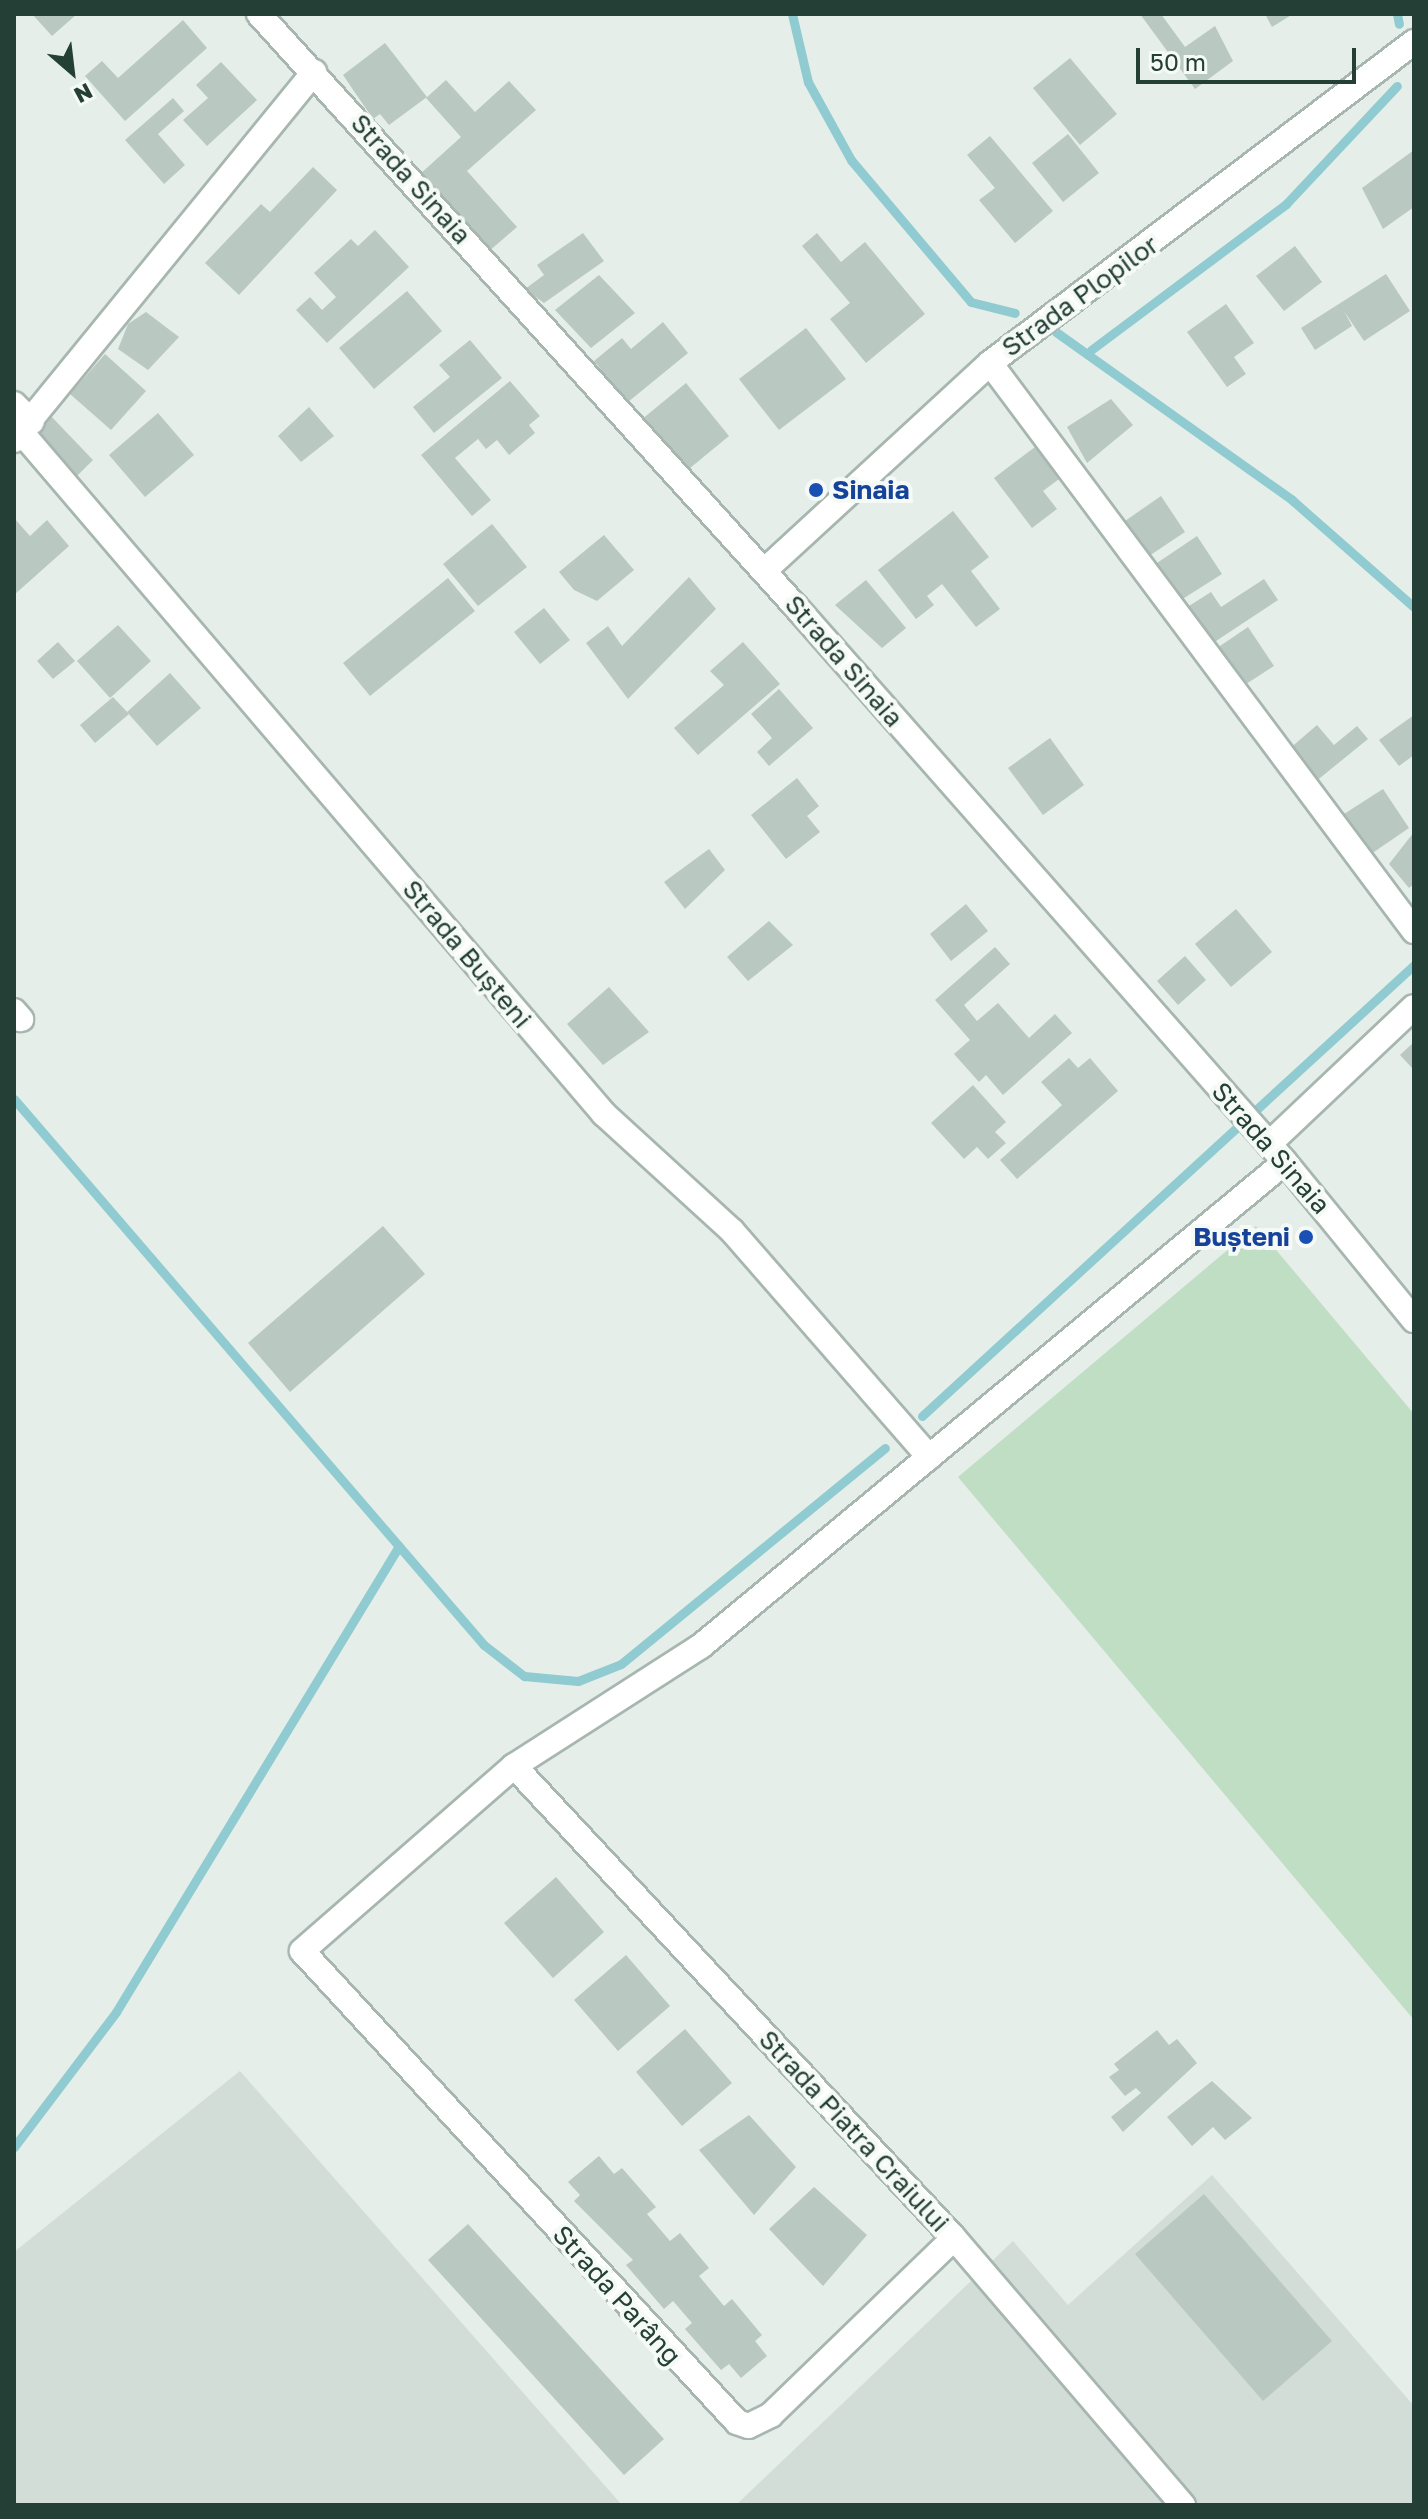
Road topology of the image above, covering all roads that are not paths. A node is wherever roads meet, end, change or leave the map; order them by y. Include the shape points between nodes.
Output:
1 (259, 14) edge
2 (1414, 42) edge
3 (314, 72) junction
4 (990, 363) junction
5 (14, 404) edge
6 (23, 432) edge
7 (764, 571) junction
8 (1414, 931) edge
9 (1414, 1007) edge
10 (1269, 1144) junction
11 (1414, 1320) edge
12 (929, 1457) junction
13 (514, 1766) junction
14 (954, 2238) junction
15 (1183, 2505) edge

1 - 3 street, Strada Sinaia
2 - 4 street, Strada Plopilor
3 - 6 street
3 - 7 street, Strada Sinaia
4 - 7 street, Strada Plopilor
4 - 8 street
5 - 6 street, Strada Bușteni
6 - 12 street, Strada Bușteni via 604,1114 732,1231
7 - 10 street, Strada Sinaia
9 - 10 street
10 - 11 street, Strada Sinaia
10 - 12 street
12 - 13 street via 701,1646
13 - 14 street, Strada Piatra Craiului
13 - 14 street, Strada Parâng via 302,1951 737,2422 748,2426 771,2415
14 - 15 street, Strada Piatra Craiului

